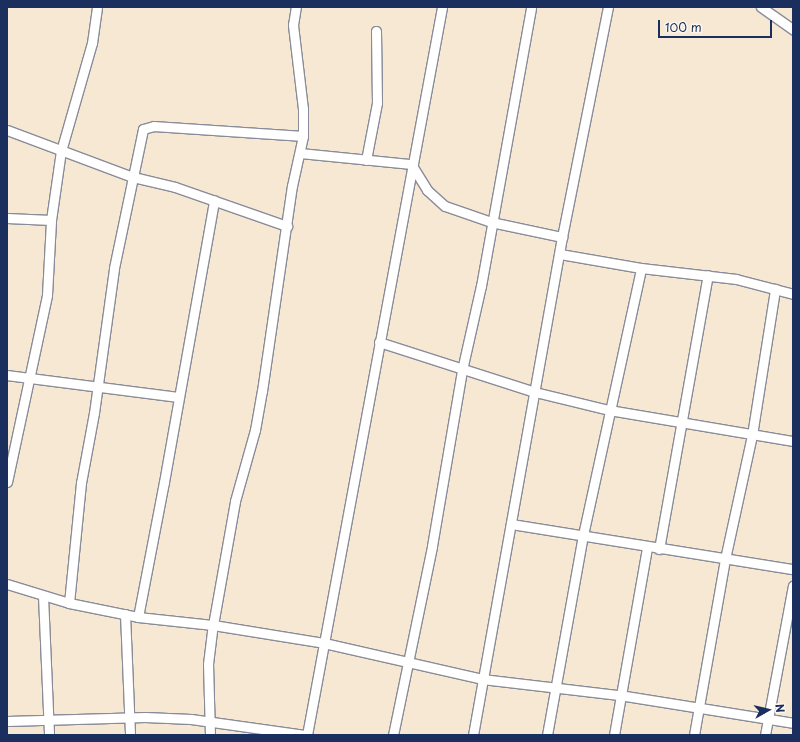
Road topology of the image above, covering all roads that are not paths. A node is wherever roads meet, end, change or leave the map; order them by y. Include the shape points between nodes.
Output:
1 (97, 7) edge
2 (296, 7) edge
3 (442, 7) edge
4 (531, 7) edge
5 (608, 7) edge
6 (761, 7) edge
7 (793, 29) edge
8 (376, 31) dead end
9 (7, 130) edge
10 (303, 136) junction
11 (61, 150) junction
12 (300, 153) junction
13 (366, 160) junction
14 (411, 164) junction
15 (133, 177) junction
16 (214, 200) junction
17 (7, 218) edge
18 (51, 220) junction
19 (491, 222) junction
20 (287, 226) junction
21 (562, 237) junction
22 (560, 254) junction
23 (641, 268) junction
24 (708, 275) junction
25 (775, 289) junction
26 (793, 294) edge
27 (379, 342) junction
28 (462, 370) junction
29 (7, 374) edge
30 (29, 378) junction
31 (97, 385) junction
32 (535, 392) junction
33 (178, 397) junction
34 (610, 410) junction
35 (680, 423) junction
36 (752, 435) junction
37 (793, 441) edge
38 (7, 482) edge
39 (511, 524) junction
40 (584, 535) junction
41 (647, 547) junction
42 (659, 549) junction
43 (725, 559) junction
44 (793, 570) edge
45 (7, 584) edge
46 (793, 586) edge
47 (43, 596) junction
48 (69, 603) junction
49 (125, 614) junction
50 (138, 617) junction
51 (213, 625) junction
52 (324, 643) junction
53 (407, 664) junction
54 (482, 679) junction
55 (554, 687) junction
56 (619, 695) junction
57 (699, 707) junction
58 (129, 716) junction
59 (768, 718) junction
60 (48, 719) junction
61 (7, 721) edge
62 (210, 722) junction
63 (793, 723) edge
64 (49, 735) edge
65 (130, 735) edge
66 (210, 735) edge
67 (306, 735) edge
68 (393, 735) edge
69 (473, 735) edge
70 (547, 735) edge
71 (614, 735) edge
72 (694, 735) edge
73 (765, 735) edge

1 - 11 street via 92,43
2 - 10 street via 293,25 303,108
3 - 14 street
4 - 19 street
5 - 21 street
6 - 7 street
8 - 13 street via 377,103
9 - 11 street
10 - 12 street
10 - 15 street via 148,126 141,134
11 - 15 street
11 - 18 street
12 - 13 street
12 - 20 street
13 - 14 street
14 - 19 street via 427,190 445,206
14 - 27 street
15 - 16 street
15 - 31 street via 114,268
16 - 20 street
16 - 33 street
17 - 18 street
18 - 30 street via 47,295
19 - 21 street
19 - 28 street via 481,286
20 - 51 street via 255,430 235,501
21 - 22 street
22 - 23 street
22 - 32 street
23 - 24 street
23 - 34 street
24 - 25 street
24 - 35 street
25 - 26 street
25 - 36 street
27 - 28 street
27 - 52 street
28 - 32 street
28 - 53 street via 432,546
29 - 30 street
30 - 31 street
30 - 38 street
31 - 33 street
31 - 48 street via 81,483
32 - 34 street
32 - 39 street
33 - 50 street
34 - 35 street
34 - 40 street
35 - 36 street
35 - 42 street
36 - 37 street
36 - 43 street
39 - 40 street
39 - 54 street
40 - 41 street
40 - 55 street
41 - 42 street
41 - 56 street
42 - 43 street
43 - 44 street
43 - 57 street
45 - 47 street
46 - 59 street
47 - 48 street
47 - 60 street
48 - 49 street
49 - 50 street
49 - 58 street
50 - 51 street
51 - 52 street
51 - 62 street via 208,664
52 - 53 street
52 - 67 street
53 - 54 street
53 - 68 street
54 - 55 street
54 - 69 street
55 - 56 street
55 - 70 street
56 - 57 street
56 - 71 street
57 - 59 street
57 - 72 street
58 - 60 street
58 - 62 street
58 - 65 street
59 - 63 street
59 - 73 street
60 - 61 street
60 - 64 street
62 - 66 street
62 - 67 street

